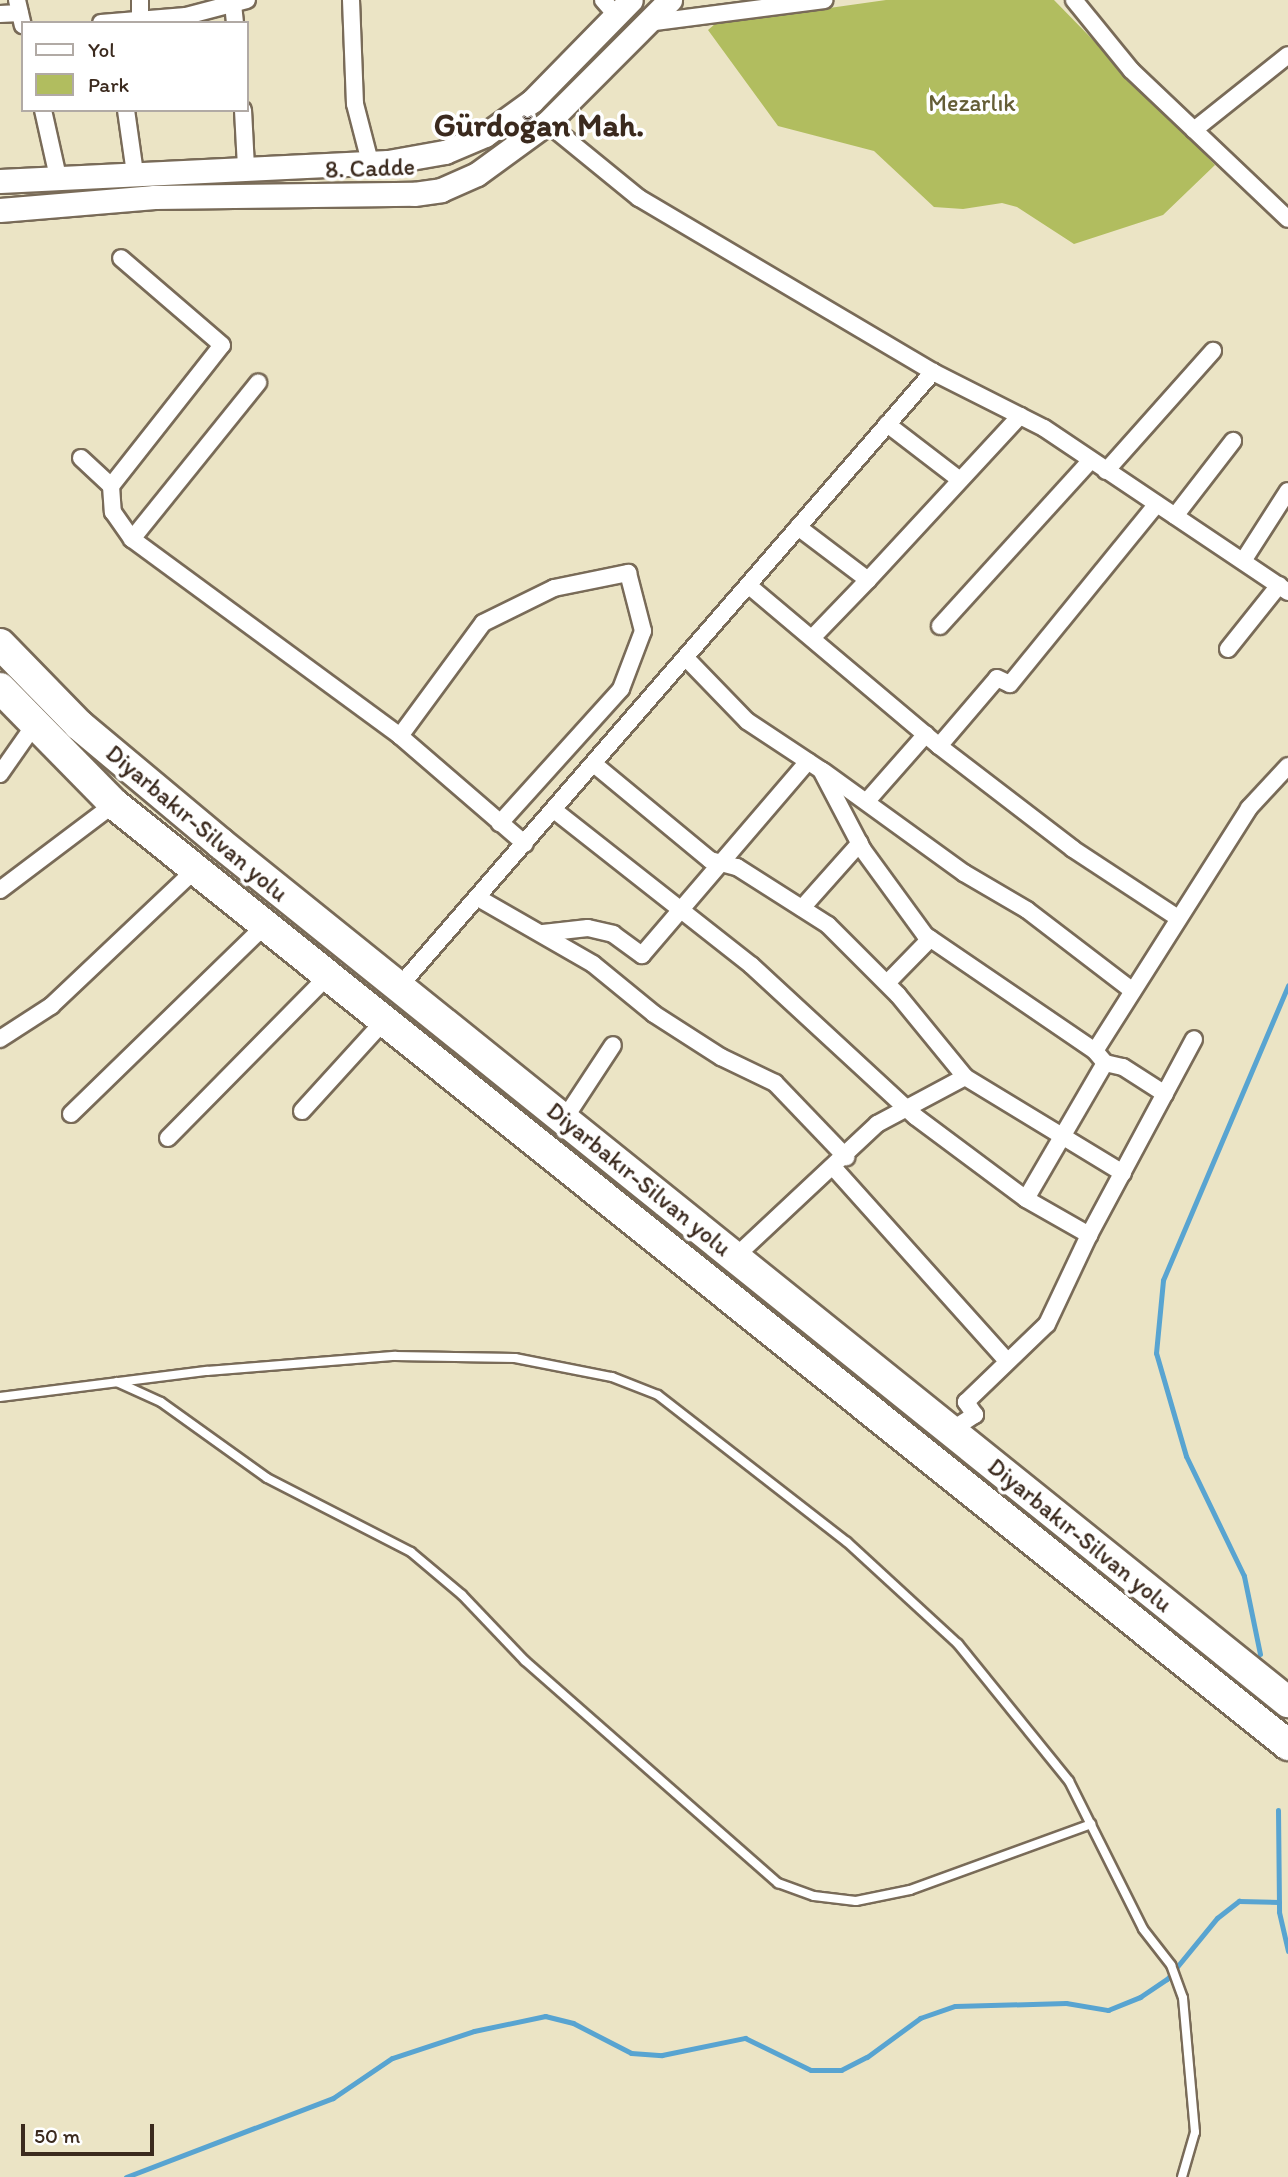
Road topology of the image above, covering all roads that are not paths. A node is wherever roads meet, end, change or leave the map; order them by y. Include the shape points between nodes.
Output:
1 (139, 0) edge
2 (351, 0) edge
3 (670, 0) edge
4 (825, 0) edge
5 (1074, 0) edge
6 (240, 2) edge
7 (617, 5) edge
8 (20, 13) edge
9 (0, 14) edge
10 (141, 19) junction
11 (120, 21) edge
12 (235, 21) edge
13 (647, 23) junction
14 (1288, 55) edge
15 (43, 112) edge
16 (126, 112) edge
17 (243, 112) edge
18 (547, 123) junction
19 (1194, 130) junction
20 (370, 162) junction
21 (246, 167) junction
22 (135, 173) junction
23 (58, 177) junction
24 (0, 181) edge
25 (0, 210) edge
26 (1288, 219) edge
27 (121, 258) dead end
28 (1213, 351) dead end
29 (933, 372) junction
30 (258, 383) dead end
31 (1020, 416) junction
32 (887, 424) junction
33 (1233, 441) dead end
34 (81, 458) dead end
35 (1091, 460) junction
36 (1106, 471) junction
37 (960, 480) junction
38 (111, 486) junction
39 (1288, 491) edge
40 (1157, 504) junction
41 (1175, 516) junction
42 (798, 527) junction
43 (132, 540) junction
44 (1243, 561) junction
45 (868, 580) junction
46 (748, 585) junction
47 (1283, 589) edge
48 (940, 626) dead end
49 (814, 637) junction
50 (0, 644) edge
51 (1228, 649) dead end
52 (686, 658) junction
53 (0, 688) edge
54 (35, 724) junction
55 (926, 734) junction
56 (400, 737) junction
57 (939, 746) junction
58 (594, 764) junction
59 (814, 765) junction
60 (1288, 766) edge
61 (0, 774) edge
62 (867, 800) junction
63 (114, 804) junction
64 (554, 810) junction
65 (500, 823) junction
66 (860, 843) junction
67 (525, 845) junction
68 (722, 863) junction
69 (195, 870) junction
70 (0, 890) edge
71 (480, 899) junction
72 (679, 908) junction
73 (802, 908) junction
74 (1178, 918) junction
75 (264, 926) junction
76 (543, 933) junction
77 (930, 939) junction
78 (327, 977) junction
79 (887, 983) junction
80 (398, 988) junction
81 (1133, 991) junction
82 (383, 1022) junction
83 (0, 1039) edge
84 (1194, 1039) dead end
85 (613, 1045) dead end
86 (1100, 1057) junction
87 (965, 1077) junction
88 (1165, 1094) junction
89 (906, 1108) junction
90 (302, 1111) dead end
91 (71, 1114) dead end
92 (565, 1118) junction
93 (1063, 1136) junction
94 (168, 1138) dead end
95 (840, 1162) junction
96 (1123, 1173) junction
97 (1026, 1199) junction
98 (1089, 1235) junction
99 (735, 1257) junction
100 (1006, 1360) junction
101 (115, 1381) junction
102 (0, 1397) edge
103 (950, 1432) junction
104 (1288, 1702) edge
105 (1288, 1745) edge
106 (1091, 1824) junction
107 (1182, 2177) edge

1 - 10 street
2 - 20 street via 355,104
3 - 13 street, 8. Cadde
4 - 13 street
5 - 19 street via 1131,70
6 - 10 street via 186,16
6 - 12 street
7 - 20 street, 8. Cadde via 532,101 485,135 445,152
8 - 9 street
10 - 11 street
13 - 18 street, 8. Cadde
14 - 19 street
15 - 23 street
16 - 22 street
17 - 21 street
18 - 25 street, 8. Cadde via 477,174 441,190 154,197
18 - 29 street via 639,198
19 - 26 street
20 - 21 street, 8. Cadde
21 - 22 street, 8. Cadde
22 - 23 street, 8. Cadde
23 - 24 street, 8. Cadde
27 - 38 street via 222,345
28 - 36 street
29 - 31 street
29 - 32 street
30 - 43 street
31 - 35 street
31 - 37 street
32 - 37 street
32 - 42 street
33 - 41 street
34 - 38 street
35 - 36 street
35 - 48 street
36 - 40 street
37 - 45 street
38 - 43 street via 113,512
39 - 44 street
40 - 41 street
40 - 57 street via 1010,684 997,678
41 - 44 street
42 - 45 street
42 - 46 street
43 - 56 street
44 - 47 street
45 - 49 street
46 - 49 street
46 - 52 street
47 - 51 street
49 - 55 street
50 - 80 highway, Diyarbakır-Silvan yolu via 79,725
52 - 58 street
52 - 59 street via 747,721
53 - 54 highway, Diyarbakır-Silvan yolu
54 - 61 street
54 - 63 highway, Diyarbakır-Silvan yolu
55 - 57 street
55 - 62 street
56 - 65 street
56 - 65 street via 483,623 554,587 628,573 643,631 621,689
57 - 74 street via 1073,849
58 - 64 street
58 - 68 street via 674,833 710,860
59 - 62 street
59 - 66 street
59 - 68 street
60 - 74 street via 1249,808
62 - 81 street via 964,873 1027,910
63 - 69 highway, Diyarbakır-Silvan yolu
63 - 70 street
64 - 67 street
64 - 72 street
65 - 67 street
66 - 73 street
66 - 77 street via 889,890
67 - 71 street
68 - 72 street
68 - 73 street via 737,867
69 - 75 highway, Diyarbakır-Silvan yolu
69 - 83 street via 51,1006
71 - 76 street
71 - 80 street
72 - 76 street via 642,955 613,934 588,928
72 - 89 street via 751,965
73 - 79 street via 828,925
74 - 81 street
75 - 78 highway, Diyarbakır-Silvan yolu
75 - 91 street
76 - 95 street via 721,1058 775,1083
77 - 79 street
77 - 86 street
78 - 82 highway, Diyarbakır-Silvan yolu
78 - 94 street
79 - 87 street
80 - 92 highway, Diyarbakır-Silvan yolu
81 - 86 street
82 - 90 street
82 - 105 highway, Diyarbakır-Silvan yolu
84 - 88 street
85 - 92 street
86 - 88 street
86 - 93 street
87 - 89 street
87 - 93 street
88 - 96 street
89 - 95 street via 877,1124
89 - 97 street
92 - 99 highway, Diyarbakır-Silvan yolu
93 - 96 street
93 - 97 street
95 - 99 street
95 - 100 street
96 - 98 street
97 - 98 street
98 - 100 street via 1048,1324
99 - 103 highway, Diyarbakır-Silvan yolu
100 - 103 street via 966,1402 975,1415
101 - 102 lane
101 - 106 lane via 395,1356 515,1358 612,1377 658,1395 847,1542 958,1644 1069,1781
101 - 106 lane via 161,1402 267,1478 411,1552 462,1595 525,1661 778,1883 814,1896 870,1898 910,1890
103 - 104 highway, Diyarbakır-Silvan yolu
106 - 107 lane via 1143,1929 1171,1965 1183,1998 1195,2132

